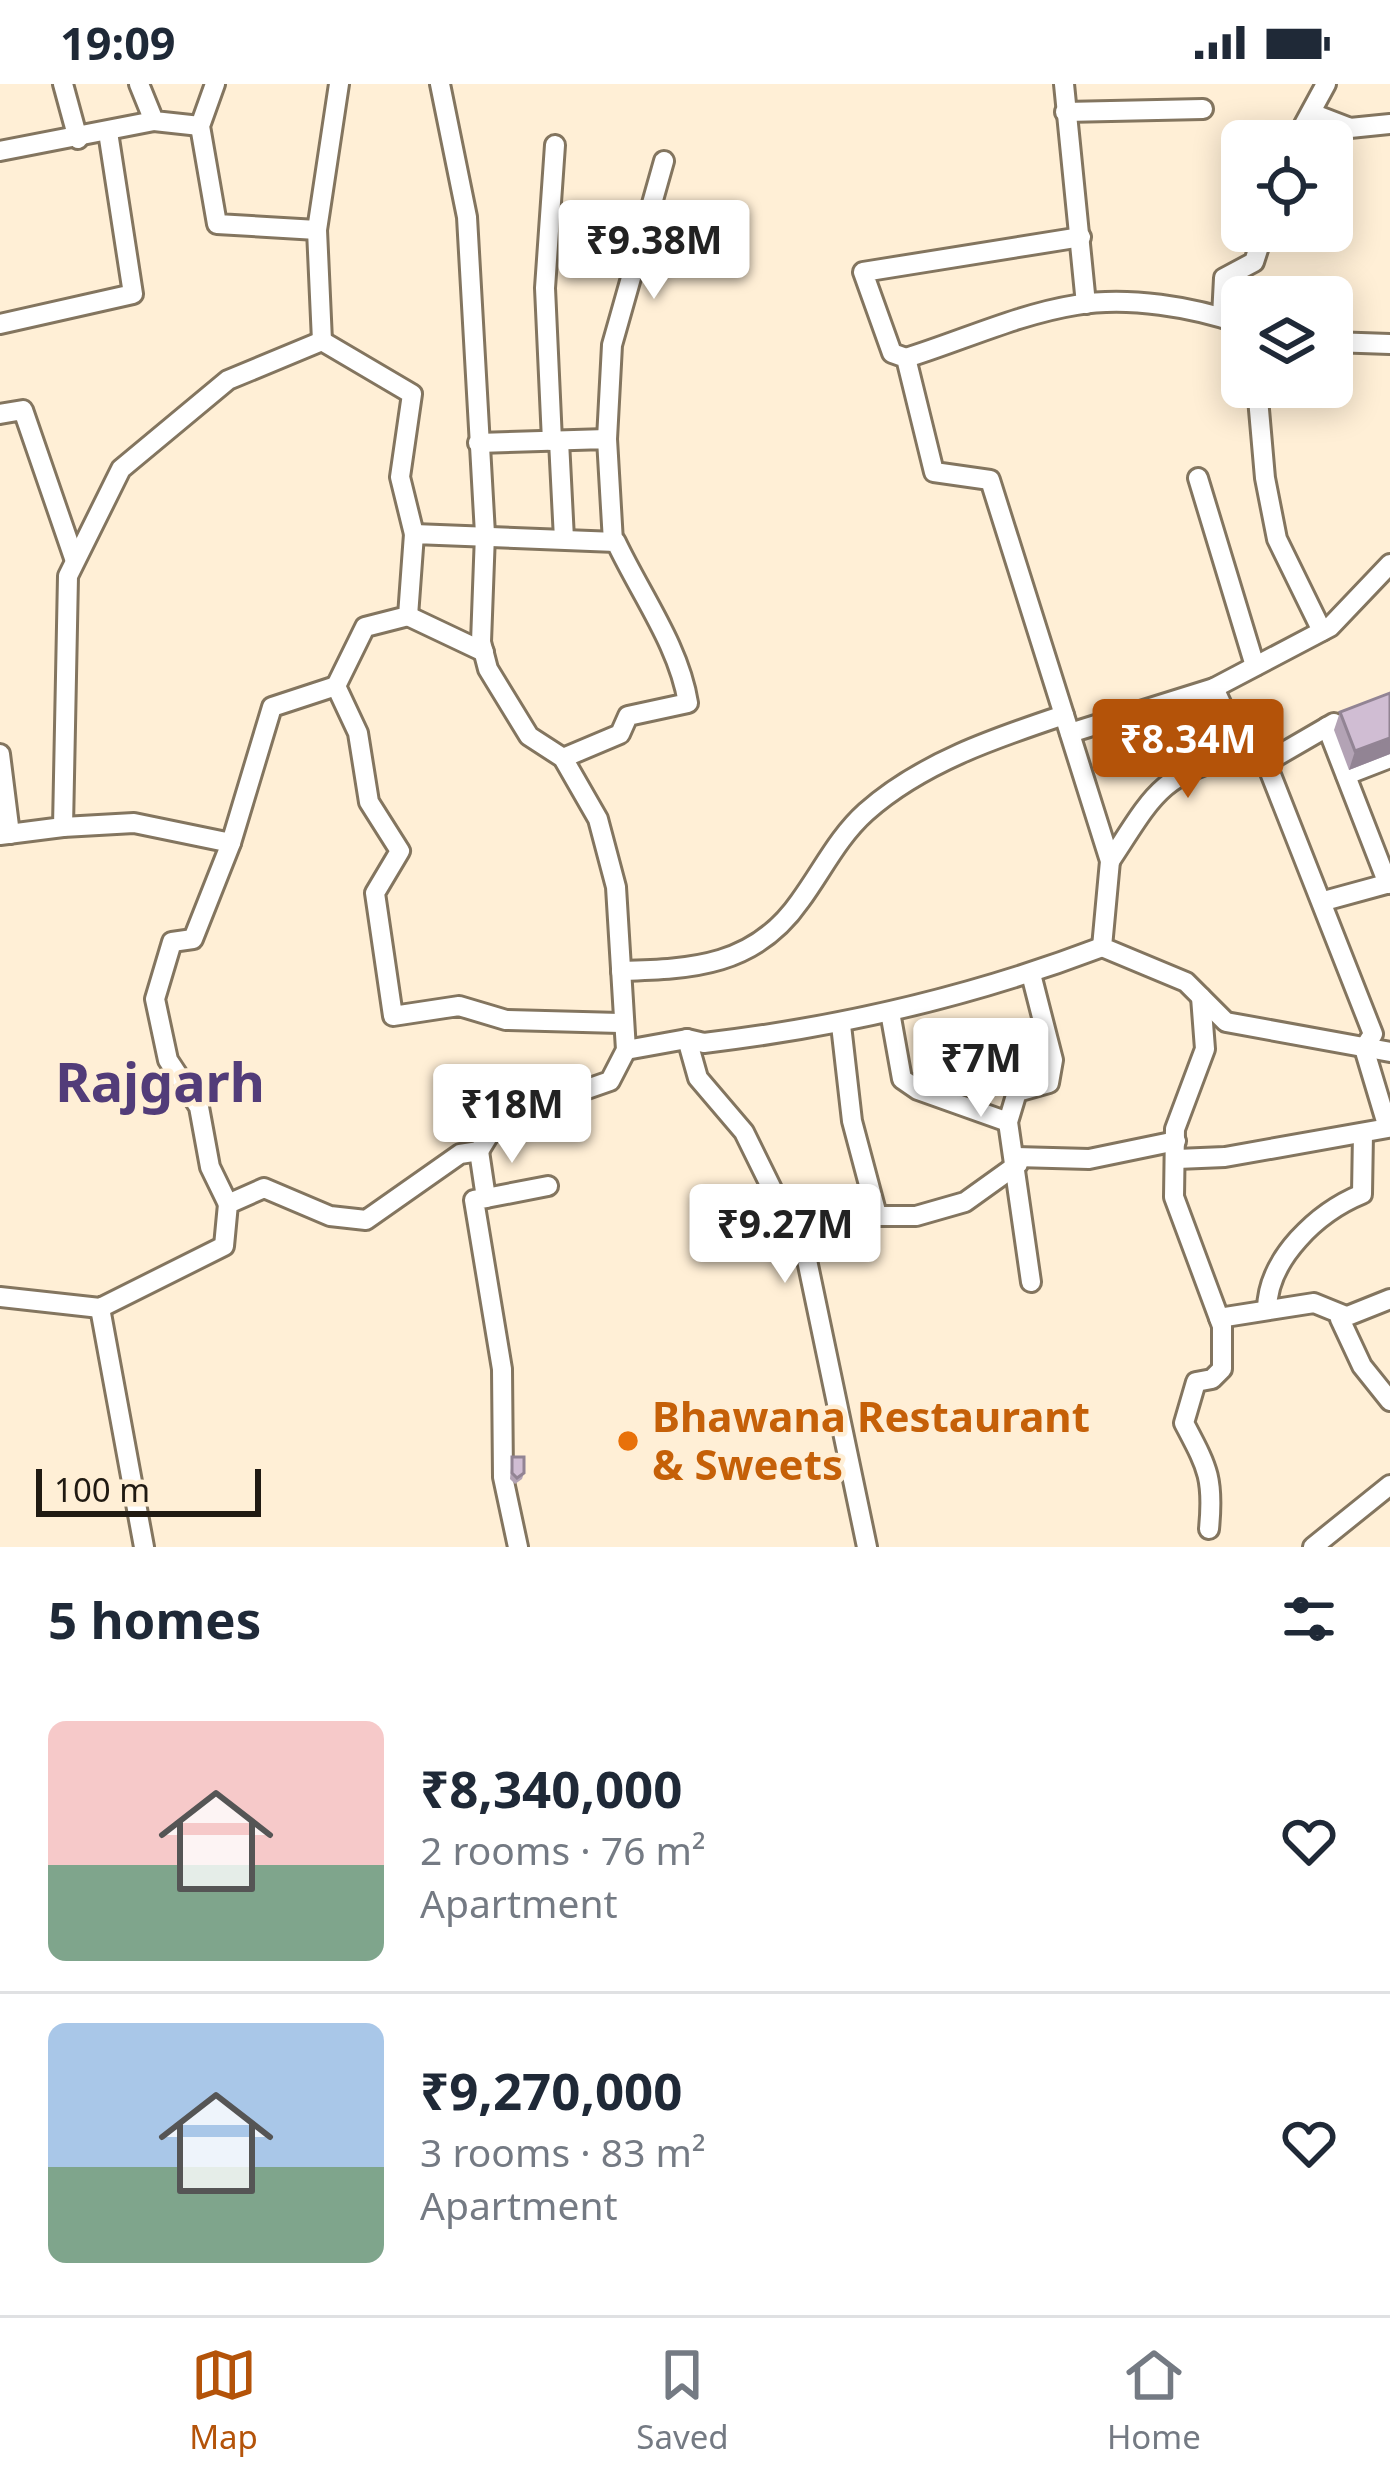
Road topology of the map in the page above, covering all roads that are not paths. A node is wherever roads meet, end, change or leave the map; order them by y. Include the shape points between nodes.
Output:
1 (63, 84) edge
2 (139, 84) edge
3 (215, 84) edge
4 (339, 84) edge
5 (440, 84) edge
6 (1064, 84) edge
7 (1326, 84) edge
8 (1203, 110) dead end
9 (1065, 112) junction
10 (1311, 112) junction
11 (1307, 120) edge
12 (154, 121) junction
13 (1390, 124) edge
14 (200, 126) junction
15 (108, 131) junction
16 (78, 139) junction
17 (555, 146) dead end
18 (0, 151) edge
19 (664, 161) dead end
20 (317, 230) junction
21 (1081, 237) junction
22 (1257, 252) edge
23 (1228, 276) edge
24 (1086, 304) junction
25 (1221, 317) edge
26 (0, 324) edge
27 (322, 341) junction
28 (1353, 343) edge
29 (1390, 344) edge
30 (906, 358) junction
31 (1259, 408) edge
32 (0, 414) edge
33 (607, 439) junction
34 (555, 441) junction
35 (478, 443) junction
36 (1198, 478) dead end
37 (414, 534) junction
38 (485, 534) junction
39 (565, 539) junction
40 (613, 542) junction
41 (74, 558) junction
42 (1390, 564) edge
43 (408, 616) junction
44 (1322, 631) junction
45 (484, 652) junction
46 (1256, 666) junction
47 (336, 686) junction
48 (1214, 688) junction
49 (1352, 715) edge
50 (1067, 724) junction
51 (1327, 728) junction
52 (1243, 742) junction
53 (0, 754) edge
54 (563, 758) junction
55 (1390, 758) edge
56 (1265, 764) junction
57 (1346, 775) junction
58 (62, 827) junction
59 (5, 835) edge
60 (231, 843) junction
61 (1110, 861) junction
62 (1389, 884) edge
63 (1324, 901) junction
64 (1102, 947) junction
65 (621, 971) junction
66 (1031, 974) junction
67 (1202, 997) junction
68 (890, 1012) junction
69 (620, 1023) junction
70 (841, 1024) junction
71 (687, 1039) junction
72 (1364, 1048) junction
73 (626, 1050) junction
74 (1390, 1052) edge
75 (1008, 1122) junction
76 (1363, 1133) junction
77 (1389, 1133) edge
78 (1177, 1150) junction
79 (478, 1151) junction
80 (1017, 1161) junction
81 (548, 1186) dead end
82 (486, 1198) junction
83 (228, 1204) junction
84 (877, 1215) junction
85 (786, 1216) junction
86 (1031, 1282) dead end
87 (0, 1297) edge
88 (1390, 1299) edge
89 (100, 1308) junction
90 (1268, 1309) junction
91 (1346, 1316) junction
92 (1219, 1318) junction
93 (1390, 1401) edge
94 (1390, 1485) edge
95 (1209, 1529) dead end
96 (144, 1547) edge
97 (518, 1547) edge
98 (867, 1547) edge
99 (1313, 1547) edge

1 - 16 street
2 - 12 street
3 - 14 street
4 - 20 street
5 - 35 street via 467,217
6 - 9 street
7 - 10 street
8 - 9 street
9 - 21 street
10 - 11 street
10 - 13 street via 1351,128
12 - 14 street
12 - 15 street
14 - 20 street via 218,224
15 - 16 street
15 - 26 street via 133,294
16 - 18 street
17 - 34 street via 545,288
19 - 33 street via 612,345
20 - 27 street
21 - 24 street
21 - 30 street via 863,272 892,353
22 - 23 street
24 - 25 street
24 - 30 street
27 - 37 street via 412,394 400,477
27 - 41 street via 228,380 121,469
28 - 29 street
30 - 50 street via 934,472 990,480
31 - 44 street via 1277,539
32 - 41 street via 23,410
33 - 34 street
33 - 40 street
34 - 35 street
34 - 39 street
35 - 38 street
36 - 46 street
37 - 38 street
37 - 43 street
38 - 39 street
38 - 45 street
39 - 40 street
40 - 54 street via 681,664 688,703 628,716 620,734
41 - 58 street
42 - 44 street
43 - 45 street
43 - 47 street via 365,627
44 - 46 street
45 - 54 street via 529,736
46 - 48 street
47 - 60 street via 272,707
47 - 69 street via 358,733 369,802 400,851 375,893 393,1016 459,1006 506,1020
48 - 50 street
48 - 52 street
49 - 51 street
50 - 61 street
50 - 65 street via 941,763 867,811 775,931 735,960
51 - 56 street
51 - 57 street
52 - 56 street via 1262,752
52 - 61 street via 1234,757 1189,766 1155,793
53 - 59 street
54 - 65 street via 598,819 616,887
55 - 57 street
56 - 63 street
57 - 62 street
58 - 59 street
58 - 60 street via 134,823
60 - 83 street via 193,939 172,942 154,999 168,1060 200,1107 210,1166
61 - 64 street
62 - 63 street
63 - 72 street via 1373,1034
64 - 66 street
64 - 67 street via 1186,982
65 - 69 street
66 - 68 street
66 - 75 street via 1053,1060 1049,1083 1017,1092
67 - 72 street via 1226,1022
67 - 78 street via 1205,1049 1175,1129
68 - 70 street
68 - 75 street via 902,1079
69 - 73 street
70 - 71 street
70 - 84 street
71 - 73 street
71 - 85 street via 698,1078 744,1132
72 - 74 street
72 - 77 street
73 - 79 street via 610,1082 498,1120
75 - 80 street
76 - 77 street
76 - 78 street via 1225,1157
76 - 90 street via 1362,1194 1327,1208 1300,1239 1268,1286
78 - 80 street
78 - 92 street via 1174,1197
79 - 82 street
79 - 83 street via 460,1154 366,1220 331,1216 264,1188
80 - 84 street via 965,1202 916,1216
80 - 86 street
81 - 82 street
82 - 97 street via 474,1200 502,1370 503,1477
83 - 89 street via 224,1246
84 - 85 street
85 - 98 street via 807,1260
87 - 89 street
88 - 91 street
89 - 96 street
90 - 91 street via 1314,1303
90 - 92 street
91 - 93 street via 1343,1332
92 - 95 street via 1222,1369 1196,1382 1184,1423 1204,1453 1213,1489
94 - 99 street

